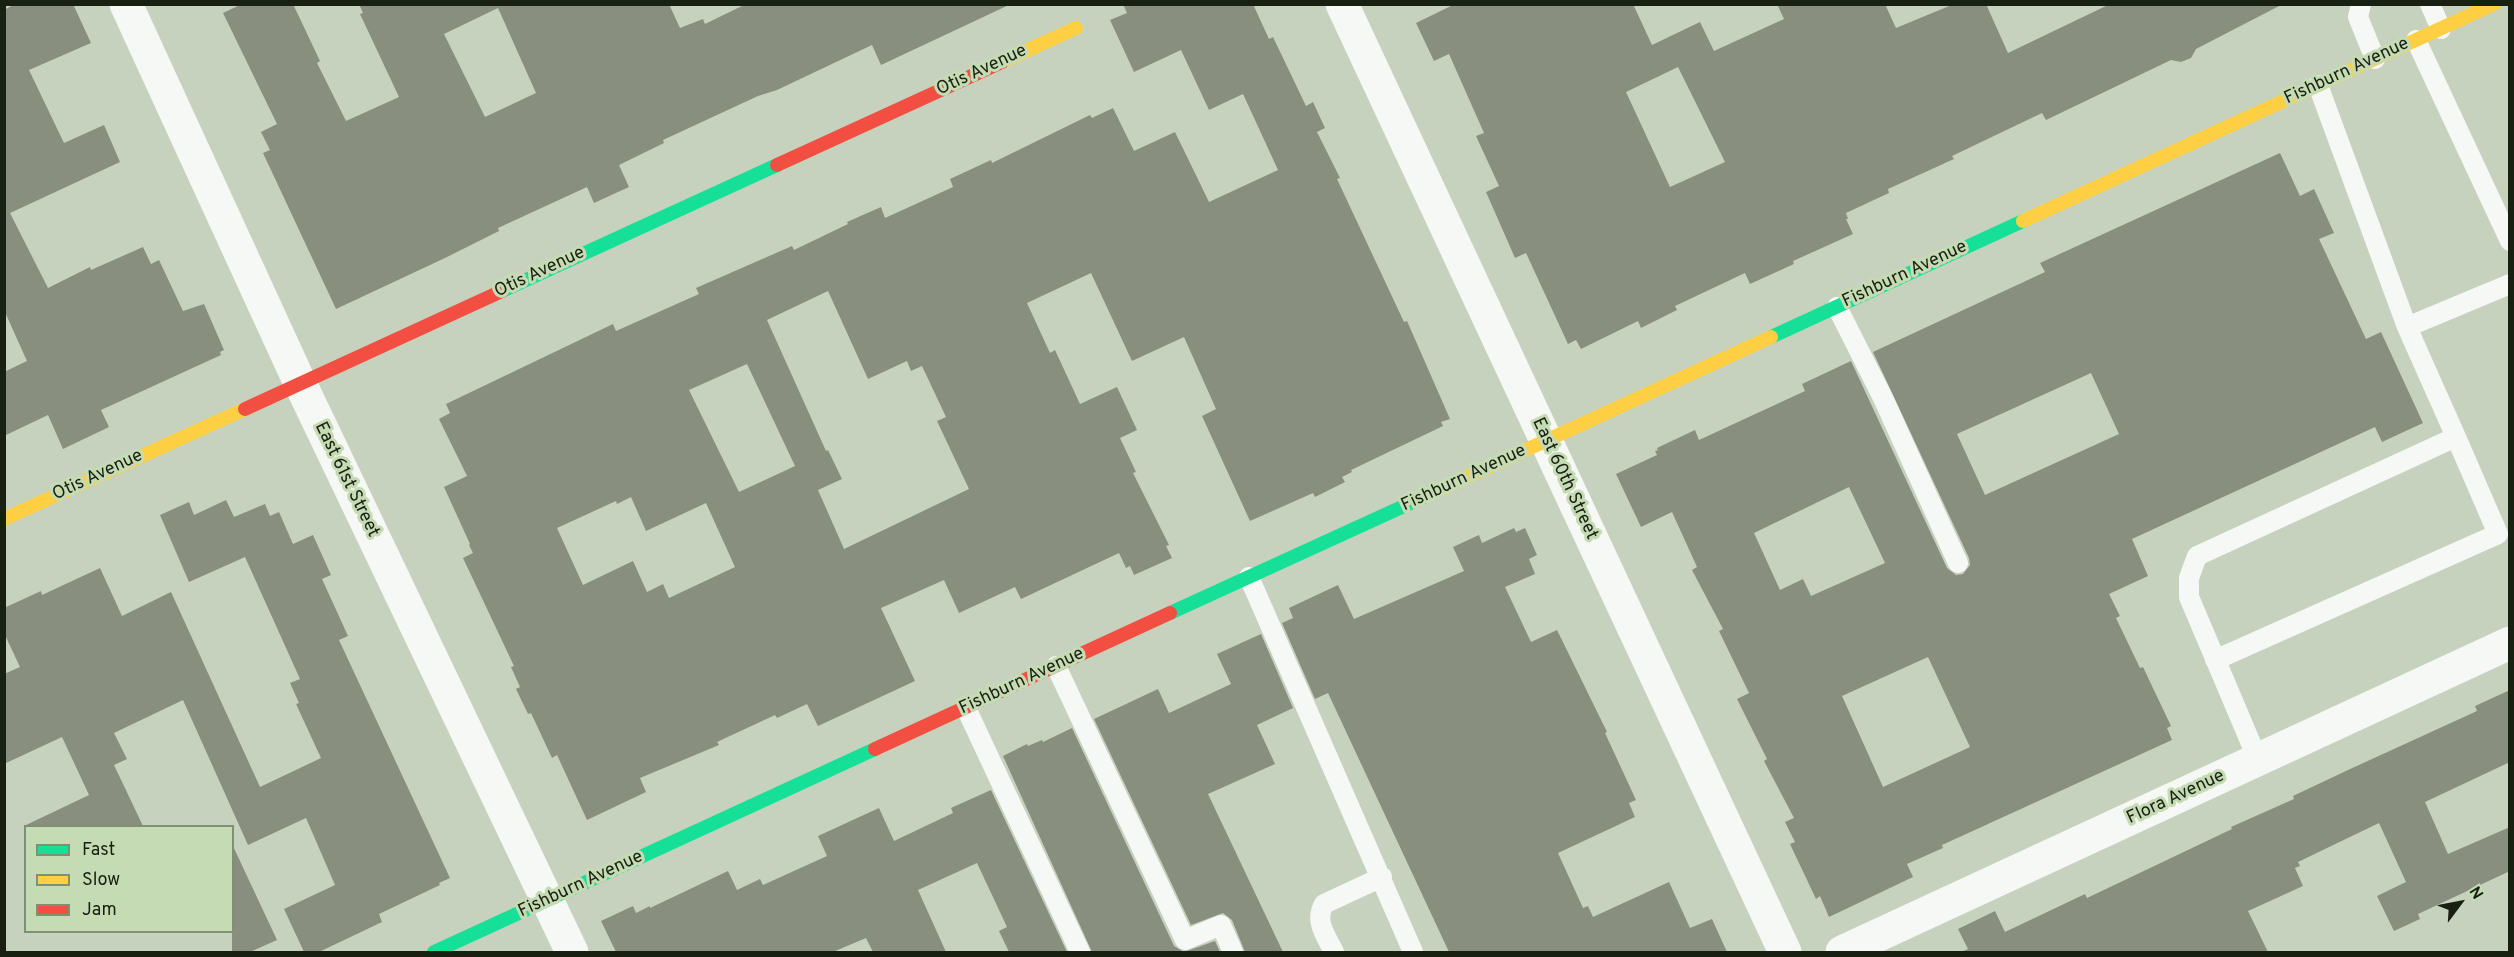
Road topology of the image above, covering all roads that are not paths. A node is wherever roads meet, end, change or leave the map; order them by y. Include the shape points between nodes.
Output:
1 (126, 4) edge
2 (1342, 4) edge
3 (2361, 4) edge
4 (2430, 4) edge
5 (2494, 4) edge
6 (1076, 27) dead end
7 (2441, 29) junction
8 (2416, 40) junction
9 (2375, 59) junction
10 (2318, 85) junction
11 (2510, 241) edge
12 (2510, 284) edge
13 (1837, 307) junction
14 (2407, 327) junction
15 (300, 383) junction
16 (2456, 437) junction
17 (1546, 441) junction
18 (4, 519) edge
19 (1958, 562) dead end
20 (1249, 577) junction
21 (2510, 643) edge
22 (2215, 660) junction
23 (1056, 666) junction
24 (966, 708) junction
25 (2258, 760) junction
26 (1382, 877) junction
27 (548, 900) junction
28 (434, 952) edge
29 (572, 952) edge
30 (1080, 952) edge
31 (1233, 952) edge
32 (1334, 952) edge
33 (1413, 952) edge
34 (1785, 952) edge
35 (1842, 952) edge

1 - 15 street, East 61st Street
2 - 17 street, East 60th Street
3 - 9 lane via 2358,16
4 - 7 lane
5 - 7 street, Fishburn Avenue
6 - 15 street, Otis Avenue
7 - 8 street, Fishburn Avenue
8 - 9 street, Fishburn Avenue
8 - 11 lane
9 - 10 street, Fishburn Avenue
10 - 13 street, Fishburn Avenue
10 - 14 lane
12 - 14 lane
13 - 17 street, Fishburn Avenue
13 - 19 lane
14 - 16 lane
15 - 18 street, Otis Avenue
15 - 27 street, East 61st Street
16 - 22 lane via 2197,556 2189,578 2189,597
16 - 22 lane via 2498,534
17 - 20 street, Fishburn Avenue
17 - 34 street, East 60th Street
20 - 23 street, Fishburn Avenue
20 - 26 lane
21 - 25 street, Flora Avenue
22 - 25 lane
23 - 24 street, Fishburn Avenue
23 - 31 lane via 1185,940 1221,925
24 - 27 street, Fishburn Avenue
24 - 30 lane
25 - 35 street, Flora Avenue
26 - 32 lane via 1324,904 1319,913 1320,923
26 - 33 lane
27 - 28 street, Fishburn Avenue
27 - 29 street, East 61st Street

